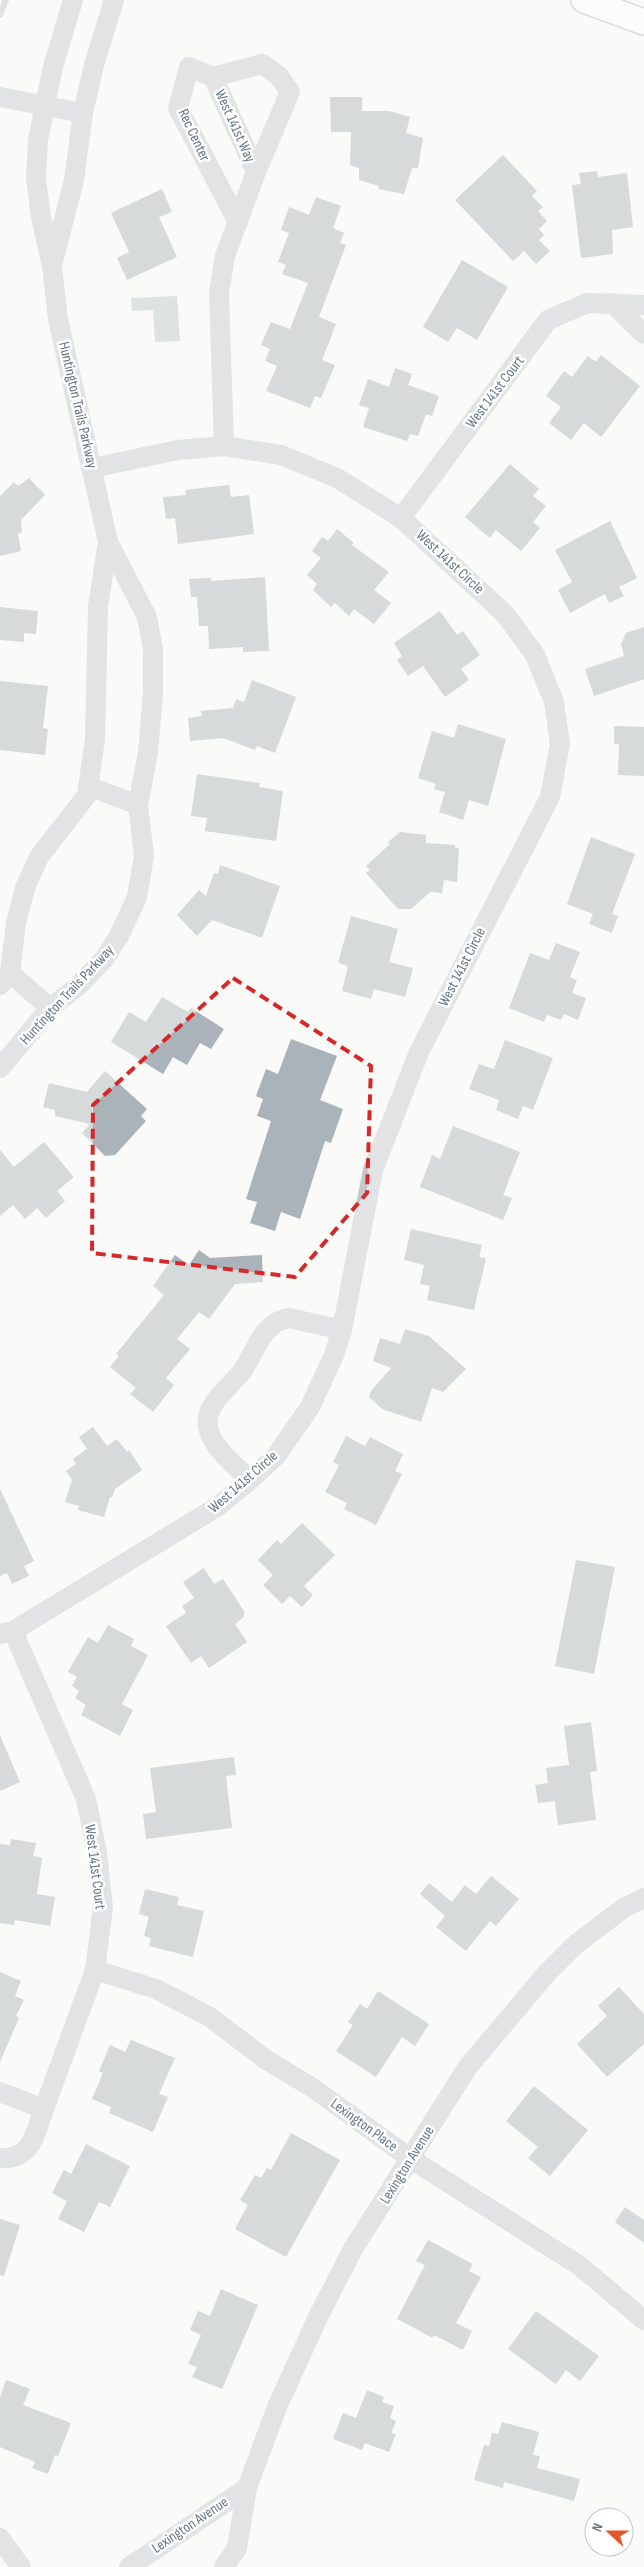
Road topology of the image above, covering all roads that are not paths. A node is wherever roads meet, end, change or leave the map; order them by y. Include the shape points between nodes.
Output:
1 (73, 0) edge
2 (114, 0) edge
3 (584, 0) edge
4 (644, 22) edge
5 (213, 77) junction
6 (0, 97) edge
7 (44, 105) junction
8 (83, 113) junction
9 (256, 172) junction
10 (238, 222) junction
11 (52, 266) junction
12 (612, 303) junction
13 (644, 305) edge
14 (644, 334) edge
15 (224, 446) junction
16 (92, 468) junction
17 (401, 518) junction
18 (108, 542) junction
19 (88, 786) junction
20 (138, 805) junction
21 (5, 979) edge
22 (50, 1008) junction
23 (0, 1068) edge
24 (342, 1330) junction
25 (250, 1480) junction
26 (6, 1633) edge
27 (644, 1898) edge
28 (95, 1970) junction
29 (0, 2092) edge
30 (44, 2109) junction
31 (0, 2158) edge
32 (411, 2159) junction
33 (644, 2320) edge
34 (247, 2488) junction
35 (0, 2538) edge
36 (137, 2566) edge
37 (21, 2567) edge
38 (224, 2567) edge

1 - 7 street, Huntington Trails Parkway
2 - 8 street, Huntington Trails Parkway
3 - 4 main road
5 - 9 street, West 141st Way
5 - 9 street, West 141st Way via 262,64 278,76 290,92
5 - 10 street, Rec Center via 189,67 178,108
6 - 7 street
7 - 8 street
7 - 11 street, Huntington Trails Parkway via 36,178
8 - 11 street, Huntington Trails Parkway via 74,180
9 - 10 street, West 141st Way
10 - 15 street, West 141st Way via 225,256 219,293
11 - 16 street, Huntington Trails Parkway via 58,319
12 - 13 street, West 141st Court
12 - 14 street
12 - 17 street, West 141st Court via 586,303 548,320
15 - 16 street, West 141st Circle via 178,450
15 - 17 street, West 141st Circle via 281,455 337,478
16 - 18 street, Huntington Trails Parkway
17 - 24 street, West 141st Circle via 505,614 530,648 554,702 560,744 550,797 419,1052 373,1170
18 - 19 street, Huntington Trails Parkway via 98,606 96,739
18 - 20 street, Huntington Trails Parkway via 147,617 153,649 148,753
19 - 20 street
19 - 21 street, Huntington Trails Parkway via 87,795 39,857 25,888
20 - 22 street, Huntington Trails Parkway via 144,856 137,897 105,958 78,986
21 - 22 street
22 - 23 street, Huntington Trails Parkway
24 - 25 street, West 141st Circle via 310,1407 276,1456
24 - 25 street via 281,1319 264,1333 243,1371 218,1398 207,1425 211,1439
25 - 26 street, West 141st Circle via 217,1507
26 - 28 street, West 141st Court via 86,1799 103,1907
27 - 32 street, Lexington Avenue via 600,1924 546,1974 468,2068
28 - 30 street, West 141st Court
28 - 32 street, Lexington Place via 156,1989 210,2017
29 - 30 street
30 - 31 street, West 141st Court via 30,2146 14,2159
32 - 33 street, Lexington Place via 580,2266
32 - 34 street, Lexington Avenue via 353,2249 319,2315 277,2407
34 - 36 street, Lexington Avenue
34 - 38 street, Lexington Avenue via 237,2548
35 - 37 street

